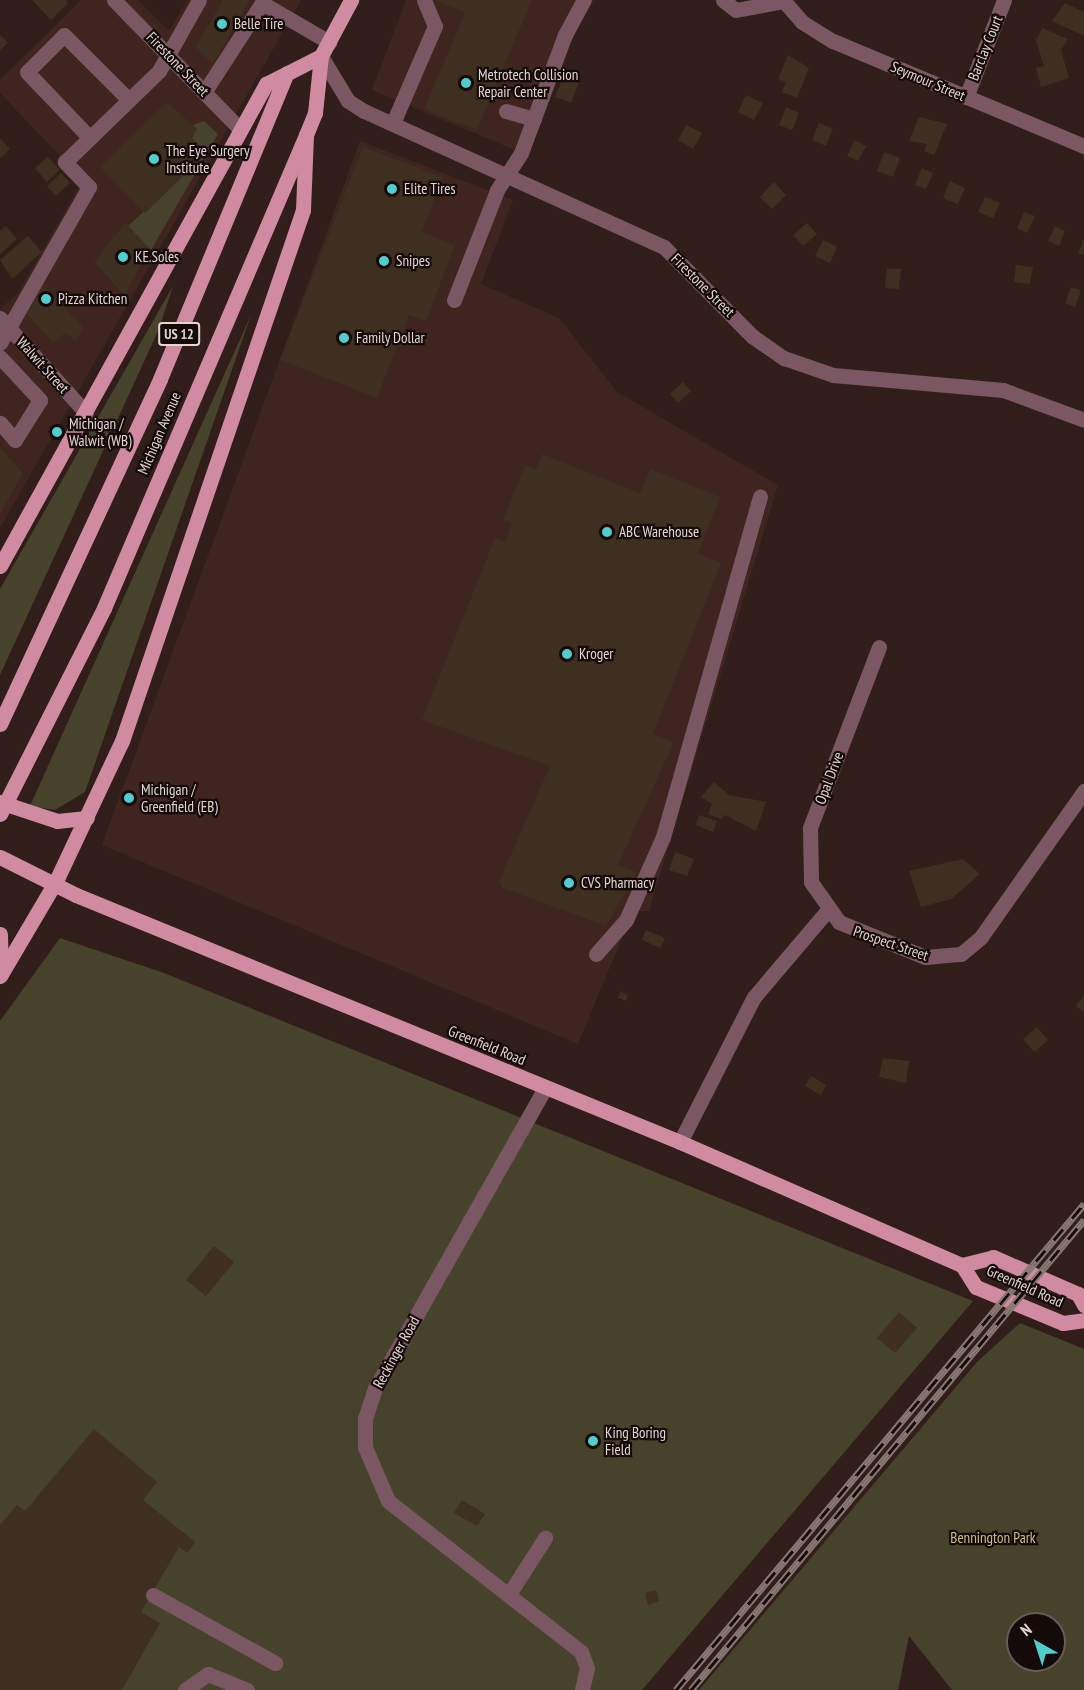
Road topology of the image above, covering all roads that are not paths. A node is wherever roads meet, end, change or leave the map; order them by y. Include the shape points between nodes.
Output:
1 (114, 0) edge
2 (199, 0) edge
3 (351, 0) edge
4 (424, 0) edge
5 (584, 0) edge
6 (723, 0) edge
7 (1004, 0) edge
8 (784, 1) edge
9 (325, 49) junction
10 (170, 55) junction
11 (286, 73) junction
12 (204, 92) junction
13 (966, 97) junction
14 (129, 100) junction
15 (506, 111) dead end
16 (534, 119) junction
17 (393, 123) junction
18 (240, 129) junction
19 (306, 135) junction
20 (90, 138) junction
21 (1084, 146) edge
22 (508, 174) junction
23 (454, 300) dead end
24 (5, 324) edge
25 (0, 343) edge
26 (0, 357) edge
27 (86, 413) junction
28 (1084, 420) edge
29 (0, 423) edge
30 (760, 497) dead end
31 (0, 566) edge
32 (879, 646) dead end
33 (0, 724) edge
34 (1084, 791) edge
35 (0, 802) edge
36 (0, 814) edge
37 (87, 818) junction
38 (0, 857) edge
39 (56, 881) junction
40 (827, 911) junction
41 (0, 934) edge
42 (596, 954) dead end
43 (1, 975) edge
44 (545, 1088) junction
45 (680, 1142) junction
46 (962, 1265) junction
47 (1084, 1305) edge
48 (1084, 1320) edge
49 (545, 1538) dead end
50 (509, 1594) junction
51 (153, 1595) dead end
52 (275, 1663) dead end
53 (185, 1690) edge
54 (247, 1690) edge
55 (582, 1690) edge

1 - 10 street, Firestone Street
2 - 10 street
3 - 9 main road, Michigan Avenue / US 12
4 - 17 street via 435,26
5 - 16 street via 565,35
6 - 8 street via 736,10
7 - 13 street, Barclay Court
8 - 13 street, Seymour Street via 802,22 833,41
9 - 11 main road
9 - 12 street via 262,3
9 - 17 street, Firestone Street via 348,101
9 - 19 main road, Michigan Avenue / US 12 via 315,112
10 - 12 street, Firestone Street
10 - 14 street
11 - 18 main road via 266,84
11 - 33 main road, Michigan Avenue / US 12 via 160,379
12 - 18 street, Firestone Street
13 - 21 street, Seymour Street
14 - 20 street
14 - 20 street via 64,36 27,72
15 - 16 street
16 - 22 street
17 - 22 street, Firestone Street
18 - 27 main road
19 - 36 main road, Michigan Avenue / US 12 via 104,608
19 - 37 main road via 303,210 122,741
20 - 24 street via 65,162 89,187
22 - 23 street
22 - 28 street, Firestone Street via 664,247 698,275 752,336 784,358 833,375 1003,390
24 - 25 street
24 - 27 street, Walwit Street
26 - 29 street via 40,400 15,440
27 - 31 main road
30 - 42 street via 663,837 626,920
32 - 40 street, Opal Drive via 810,828 811,882
34 - 40 street, Prospect Street via 981,937 961,954 926,957 852,931
35 - 37 main road, bridge via 57,821
37 - 39 main road
38 - 39 main road, Greenfield Road
39 - 43 main road
39 - 44 main road, Greenfield Road via 76,895
40 - 45 street via 754,997
41 - 43 main road
44 - 45 main road, Greenfield Road
44 - 50 street, Reckinger Road via 375,1388 365,1418 365,1447 388,1501
45 - 46 main road, Greenfield Road
46 - 47 main road, Greenfield Road via 993,1257 1078,1294
46 - 48 main road, Greenfield Road via 976,1287 1063,1323
49 - 50 street
50 - 55 street, Reckinger Road via 581,1652 587,1668
51 - 52 street
53 - 54 street via 208,1674

